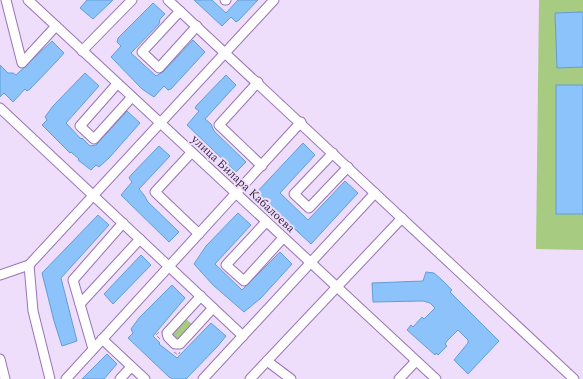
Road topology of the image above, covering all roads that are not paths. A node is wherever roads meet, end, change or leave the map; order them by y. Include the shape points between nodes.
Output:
1 (6, 0) edge
2 (28, 0) edge
3 (132, 0) edge
4 (168, 0) edge
5 (274, 0) edge
6 (180, 11) junction
7 (56, 26) junction
8 (197, 26) junction
9 (82, 51) junction
10 (225, 52) junction
11 (258, 82) junction
12 (117, 84) junction
13 (132, 97) junction
14 (0, 108) edge
15 (301, 122) junction
16 (159, 123) junction
17 (191, 153) junction
18 (333, 153) junction
19 (262, 166) junction
20 (348, 167) junction
21 (375, 193) junction
22 (236, 194) junction
23 (94, 195) junction
24 (402, 218) junction
25 (266, 222) junction
26 (123, 223) junction
27 (199, 234) junction
28 (283, 238) junction
29 (140, 239) junction
30 (310, 263) junction
31 (29, 265) junction
32 (169, 266) junction
33 (0, 275) edge
34 (336, 287) junction
35 (201, 296) junction
36 (80, 304) junction
37 (213, 308) junction
38 (243, 336) junction
39 (102, 339) junction
40 (93, 349) junction
41 (0, 359) edge
42 (267, 361) junction
43 (416, 361) junction
44 (131, 366) junction
45 (5, 379) edge
46 (50, 379) edge
47 (66, 379) edge
48 (120, 379) edge
49 (145, 379) edge
50 (203, 379) edge
51 (250, 379) edge
52 (292, 379) edge
53 (399, 379) edge
54 (436, 379) edge
55 (574, 379) edge

1 - 7 street via 22,63
2 - 7 street, улица Билара Кабалоева
3 - 9 street
4 - 6 street
5 - 10 street
6 - 8 street
6 - 8 street via 142,52 159,68
7 - 9 street, улица Билара Кабалоева
8 - 10 street
9 - 12 street, улица Билара Кабалоева
10 - 11 street
10 - 16 street
11 - 15 street
11 - 19 street via 219,125
12 - 13 street, улица Билара Кабалоева
12 - 13 street via 80,126 94,139
13 - 16 street, улица Билара Кабалоева
14 - 23 street
15 - 18 street
15 - 19 street
16 - 17 street, улица Билара Кабалоева
16 - 23 street
17 - 22 street, улица Билара Кабалоева
17 - 27 street via 155,192
18 - 20 street
18 - 20 street via 294,194 309,208
19 - 22 street
20 - 21 street
21 - 24 street
21 - 30 street
22 - 25 street, улица Билара Кабалоева
22 - 27 street
23 - 26 street
23 - 31 street
24 - 34 street
24 - 55 street
25 - 28 street, улица Билара Кабалоева
25 - 28 street via 226,265 244,281
26 - 29 street
26 - 36 street via 73,280
27 - 32 street
28 - 30 street, улица Билара Кабалоева
29 - 32 street
29 - 36 street
30 - 34 street, улица Билара Кабалоева
30 - 38 street
31 - 33 street
31 - 46 street via 33,311
32 - 35 street
32 - 39 street
34 - 42 street
34 - 43 street, улица Билара Кабалоева
35 - 37 street
35 - 37 street via 167,334 175,344 180,344
36 - 40 street
37 - 38 street
38 - 50 street
39 - 40 street
39 - 44 street
40 - 47 street
41 - 45 street
42 - 51 street
42 - 52 street
43 - 53 street
43 - 54 street, улица Билара Кабалоева
44 - 48 street
44 - 49 street

